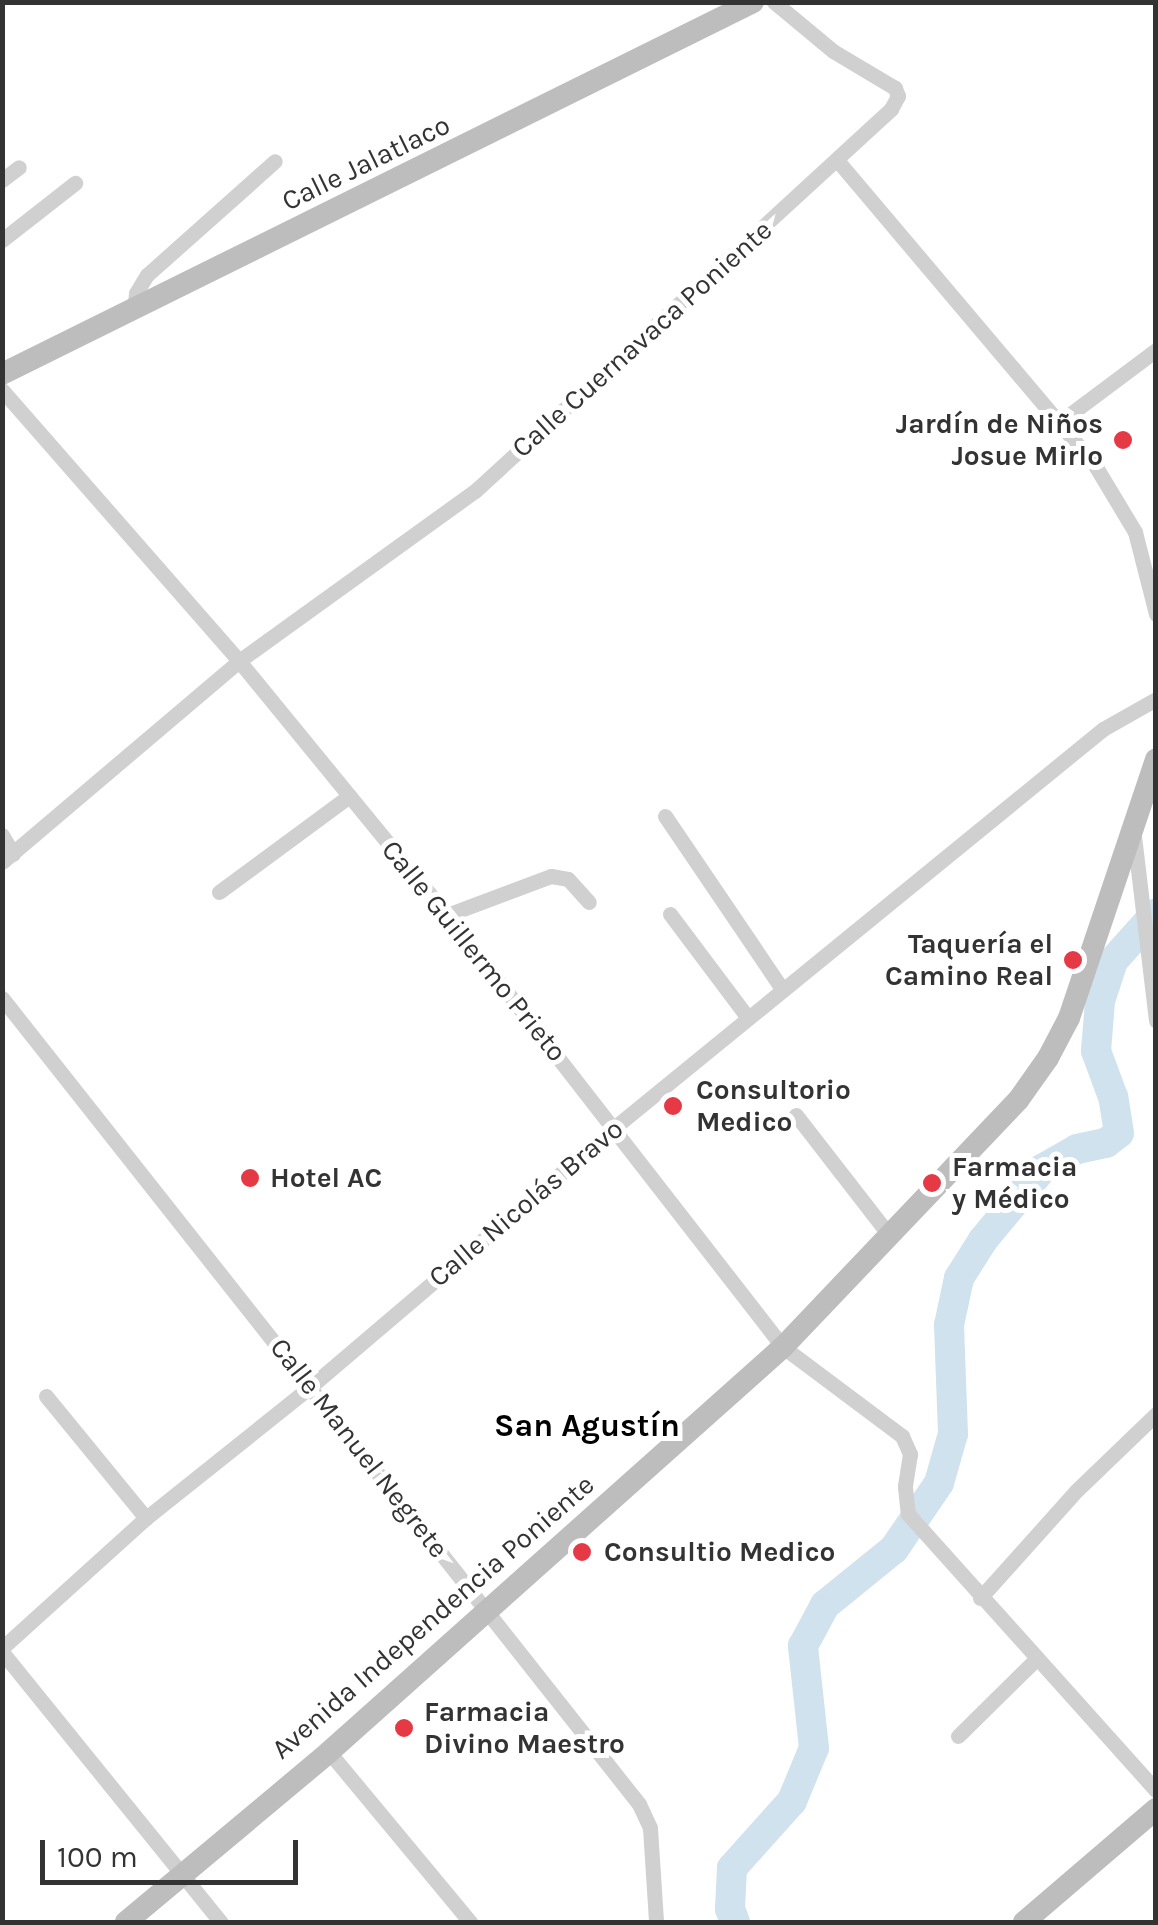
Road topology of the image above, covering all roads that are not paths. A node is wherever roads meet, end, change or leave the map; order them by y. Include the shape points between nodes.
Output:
1 (754, 2) edge
2 (774, 2) edge
3 (836, 160) junction
4 (275, 161) dead end
5 (19, 167) dead end
6 (2, 180) edge
7 (74, 184) dead end
8 (2, 240) edge
9 (134, 310) junction
10 (1156, 350) edge
11 (2, 374) edge
12 (2, 390) edge
13 (1061, 421) junction
14 (1156, 614) edge
15 (239, 661) junction
16 (1156, 699) edge
17 (1156, 759) edge
18 (349, 796) junction
19 (665, 816) dead end
20 (1133, 826) junction
21 (2, 835) edge
22 (8, 858) edge
23 (218, 892) dead end
24 (589, 902) dead end
25 (670, 914) dead end
26 (447, 916) junction
27 (784, 990) junction
28 (2, 998) edge
29 (748, 1018) junction
30 (1156, 1021) edge
31 (796, 1115) dead end
32 (615, 1127) junction
33 (890, 1236) junction
34 (784, 1348) junction
35 (310, 1386) junction
36 (46, 1396) dead end
37 (1156, 1414) edge
38 (146, 1518) junction
39 (980, 1598) junction
40 (486, 1610) junction
41 (2, 1650) edge
42 (1037, 1658) junction
43 (958, 1736) dead end
44 (329, 1752) junction
45 (1156, 1790) edge
46 (1156, 1810) edge
47 (182, 1873) junction
48 (463, 1920) edge
49 (126, 1922) edge
50 (220, 1922) edge
51 (656, 1922) edge
52 (1024, 1922) edge

1 - 9 main road, Calle Jalatlaco
2 - 3 street, Calle Cuernavaca Poniente via 898,93 891,108
3 - 13 street
3 - 15 street, Calle Cuernavaca Poniente via 476,491
4 - 9 street via 148,275
5 - 6 street
7 - 8 street
9 - 11 main road, Calle Jalatlaco
10 - 13 street
12 - 15 street, Calle Guillermo Prieto
13 - 14 street via 1136,532
15 - 18 street, Calle Guillermo Prieto
15 - 22 street, Calle Cuernavaca Poniente
16 - 27 street, Calle Nicolás Bravo via 1104,729
17 - 20 main road, Avenida Independencia Poniente
18 - 23 street
18 - 26 street, Calle Guillermo Prieto
19 - 27 street
20 - 30 street
20 - 33 main road, Avenida Independencia Poniente via 1068,1018 1048,1058 1007,1112
21 - 22 street
24 - 26 street via 568,879 551,876
25 - 29 street
26 - 32 street, Calle Guillermo Prieto
27 - 29 street, Calle Nicolás Bravo
28 - 35 street, Calle Manuel Negrete
29 - 32 street, Calle Nicolás Bravo
31 - 33 street
32 - 34 street, Calle Guillermo Prieto
32 - 35 street, Calle Nicolás Bravo
33 - 34 main road, Avenida Independencia Poniente
34 - 39 street, Calle Guillermo Prieto via 908,1444 908,1514
34 - 40 main road, Avenida Independencia Poniente
35 - 38 street, Calle Nicolás Bravo
35 - 40 street, Calle Manuel Negrete
36 - 38 street
37 - 39 street via 1076,1490
38 - 41 street, Calle Nicolás Bravo
39 - 42 street
40 - 44 main road, Avenida Independencia Poniente
40 - 51 street, Calle Manuel Negrete via 646,1816
41 - 47 street
42 - 43 street
42 - 45 street
44 - 47 main road, Avenida Independencia Poniente
44 - 48 street
46 - 52 main road
47 - 49 main road, Avenida Independencia Poniente
47 - 50 street

